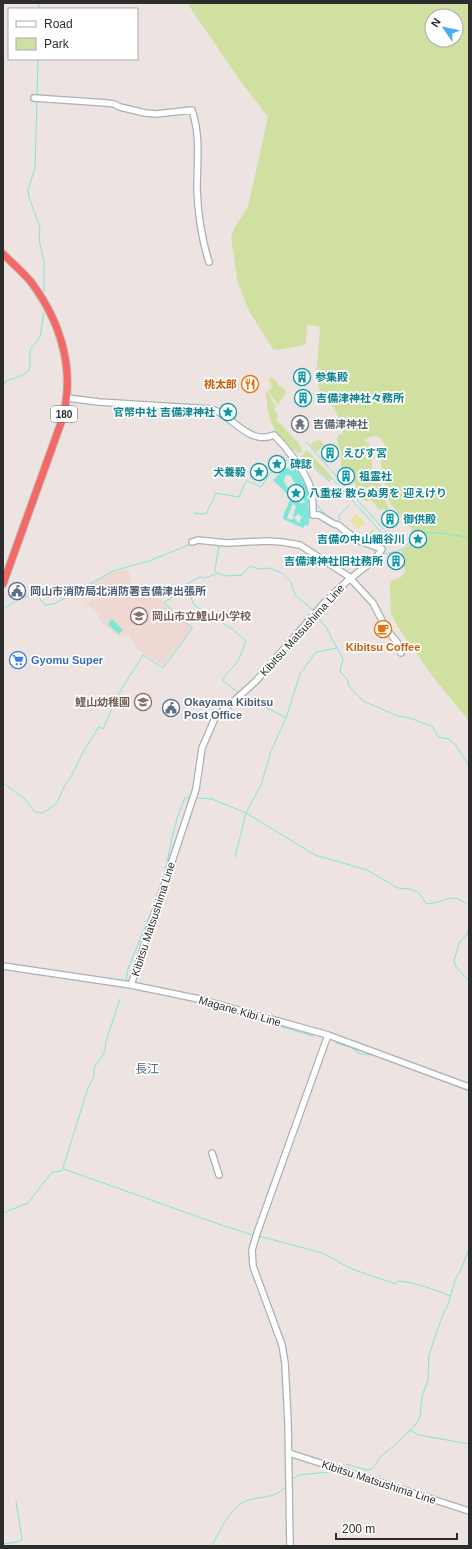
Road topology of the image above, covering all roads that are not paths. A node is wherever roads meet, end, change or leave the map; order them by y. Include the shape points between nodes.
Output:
1 (37, 99) dead end
2 (3, 254) edge
3 (209, 262) dead end
4 (67, 398) junction
5 (192, 542) dead end
6 (350, 578) junction
7 (3, 584) edge
8 (401, 653) dead end
9 (3, 966) edge
10 (131, 985) junction
11 (328, 1035) junction
12 (469, 1087) edge
13 (212, 1153) dead end
14 (219, 1175) dead end
15 (288, 1453) junction
16 (469, 1511) edge
17 (290, 1546) edge

1 - 3 main road via 107,103 156,114 192,110 198,137 197,190 201,233
2 - 4 highway, 180 via 30,282 54,320 64,348
4 - 6 main road, Kibitsu Matsushima Line via 212,409 222,413 240,429 254,436 266,438 274,435 289,451 308,482 313,515 338,525 357,540 382,549 375,559
4 - 7 highway, 180 via 60,426
5 - 6 main road via 268,541 300,545
6 - 8 main road via 373,603
6 - 10 main road, Kibitsu Matsushima Line via 314,613 256,681 218,714 213,722 202,748 194,796
9 - 10 main road, Magane Kibi Line
10 - 11 main road, Magane Kibi Line via 199,999
11 - 12 main road, Magane Kibi Line
11 - 15 main road via 252,1250 253,1266 285,1358
13 - 14 main road
15 - 16 main road, Kibitsu Matsushima Line
15 - 17 main road

